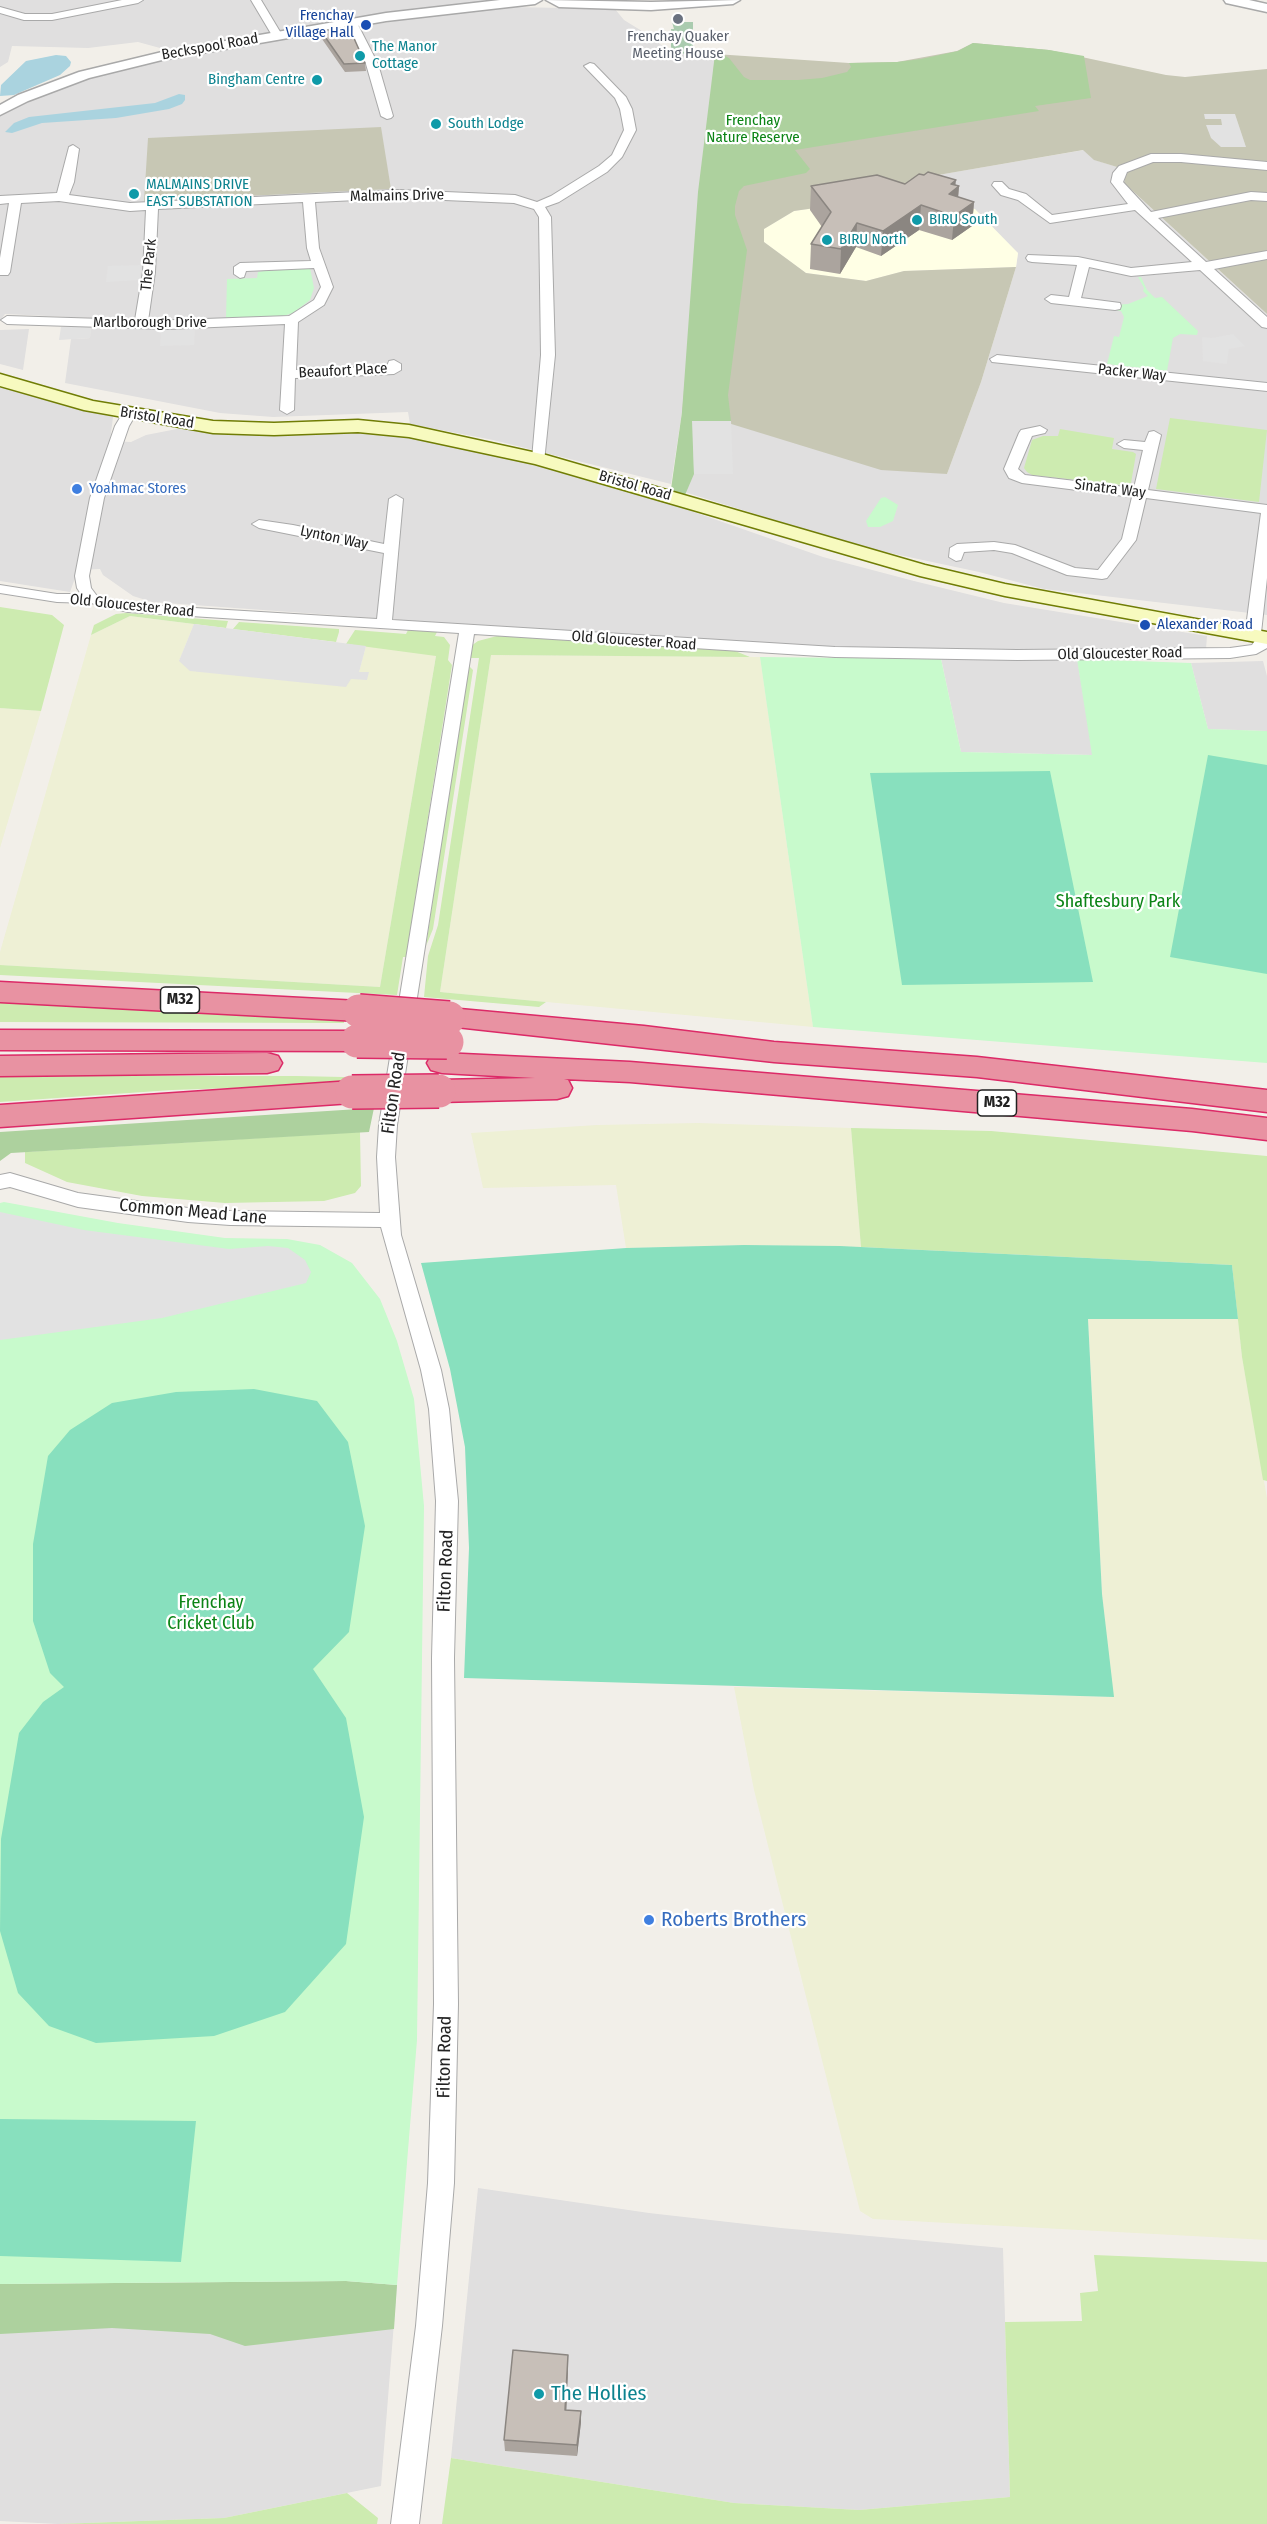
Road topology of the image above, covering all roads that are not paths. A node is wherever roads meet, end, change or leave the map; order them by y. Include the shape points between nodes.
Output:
1 (138, 0) edge
2 (256, 0) edge
3 (535, 0) edge
4 (553, 0) edge
5 (733, 0) edge
6 (1231, 0) edge
7 (1249, 2) edge
8 (1267, 8) edge
9 (0, 10) edge
10 (352, 23) junction
11 (278, 36) junction
12 (590, 66) dead end
13 (606, 81) junction
14 (589, 84) dead end
15 (0, 111) edge
16 (387, 116) dead end
17 (89, 148) dead end
18 (73, 149) junction
19 (57, 150) dead end
20 (1267, 166) edge
21 (998, 185) dead end
22 (62, 197) junction
23 (1267, 197) edge
24 (309, 198) junction
25 (16, 199) junction
26 (0, 200) edge
27 (1137, 205) junction
28 (152, 206) junction
29 (538, 206) junction
30 (1149, 216) junction
31 (1267, 255) edge
32 (1032, 258) dead end
33 (1084, 262) junction
34 (319, 264) junction
35 (1202, 266) junction
36 (4, 272) dead end
37 (240, 274) dead end
38 (1051, 299) dead end
39 (1074, 302) junction
40 (1115, 306) dead end
41 (7, 320) dead end
42 (292, 320) junction
43 (141, 324) junction
44 (1267, 324) edge
45 (997, 359) dead end
46 (394, 364) dead end
47 (288, 374) junction
48 (0, 380) edge
49 (1267, 387) edge
50 (287, 410) dead end
51 (129, 414) junction
52 (1040, 430) dead end
53 (1124, 444) dead end
54 (539, 459) junction
55 (1141, 493) junction
56 (396, 499) dead end
57 (1267, 512) edge
58 (259, 525) dead end
59 (391, 550) junction
60 (956, 557) dead end
61 (0, 589) edge
62 (92, 599) junction
63 (384, 624) junction
64 (467, 629) junction
65 (1261, 637) edge
66 (0, 992) edge
67 (0, 1040) edge
68 (355, 1052) junction
69 (444, 1054) junction
70 (0, 1066) edge
71 (1267, 1101) edge
72 (0, 1116) edge
73 (1267, 1129) edge
74 (0, 1182) edge
75 (389, 1220) junction
76 (405, 2524) edge

1 - 9 street via 52,17 19,16
2 - 11 street
3 - 10 street, Beckspool Road
4 - 5 street via 651,6
6 - 7 street
7 - 8 street
10 - 11 street, Beckspool Road
10 - 16 street via 372,64
11 - 15 street, Beckspool Road via 134,61 84,75
12 - 13 street
13 - 14 street
13 - 29 street via 620,97 629,119 625,144 603,169
17 - 18 street
18 - 19 street
18 - 22 street
20 - 27 street via 1145,159 1123,169 1117,177 1120,189
21 - 27 street via 1005,192 1022,197 1050,219
22 - 25 street, Malmains Drive
22 - 28 street, Malmains Drive via 123,207
23 - 30 street via 1251,196
24 - 28 street, Malmains Drive
24 - 29 street, Malmains Drive via 446,195 515,199
24 - 34 street via 312,243
25 - 26 street, Malmains Drive
25 - 36 street
27 - 30 street
28 - 43 street, The Park via 150,264
29 - 54 street via 545,217 548,355
30 - 35 street
31 - 35 street
32 - 33 street
33 - 35 street via 1131,272
33 - 39 street
34 - 37 street via 240,267
34 - 42 street via 327,282 326,292 315,306
35 - 44 street
38 - 39 street
39 - 40 street
41 - 43 street, Marlborough Drive
42 - 43 street, Marlborough Drive
42 - 47 street
45 - 49 street, Packer Way via 1018,366
46 - 47 street, Beaufort Place via 394,370
47 - 50 street
48 - 51 main road, Bristol Road
51 - 54 main road, Bristol Road via 213,427 358,426 409,431
51 - 62 street via 97,498 82,576
52 - 55 street, Sinatra Way via 1026,433 1011,469 1014,475
53 - 55 street via 1152,441
54 - 65 main road, Bristol Road via 920,570 1005,590
55 - 57 street, Sinatra Way
55 - 60 street via 1129,540 1102,575 1072,572 1015,549 994,546 957,548
56 - 59 street, Lynton Way
57 - 65 street
58 - 59 street, Lynton Way via 274,532
59 - 63 street, Lynton Way
61 - 62 street, Old Gloucester Road
62 - 63 street, Old Gloucester Road via 128,608
63 - 64 street, Old Gloucester Road
64 - 65 street, Old Gloucester Road via 835,652 1017,655 1242,652 1260,647
64 - 75 street, Filton Road via 388,1125
66 - 68 highway, M32
67 - 68 highway, M32
68 - 69 highway, M32, bridge
68 - 69 highway, M32, bridge
68 - 70 highway, M32
68 - 72 highway, M32
69 - 71 highway, M32 via 774,1052 977,1067
69 - 73 highway, M32
74 - 75 street, Common Mead Lane via 10,1180 78,1200 188,1215
75 - 76 street, Filton Road via 431,1370 439,1409 447,1501 442,1682 446,2004 441,2183 429,2326

